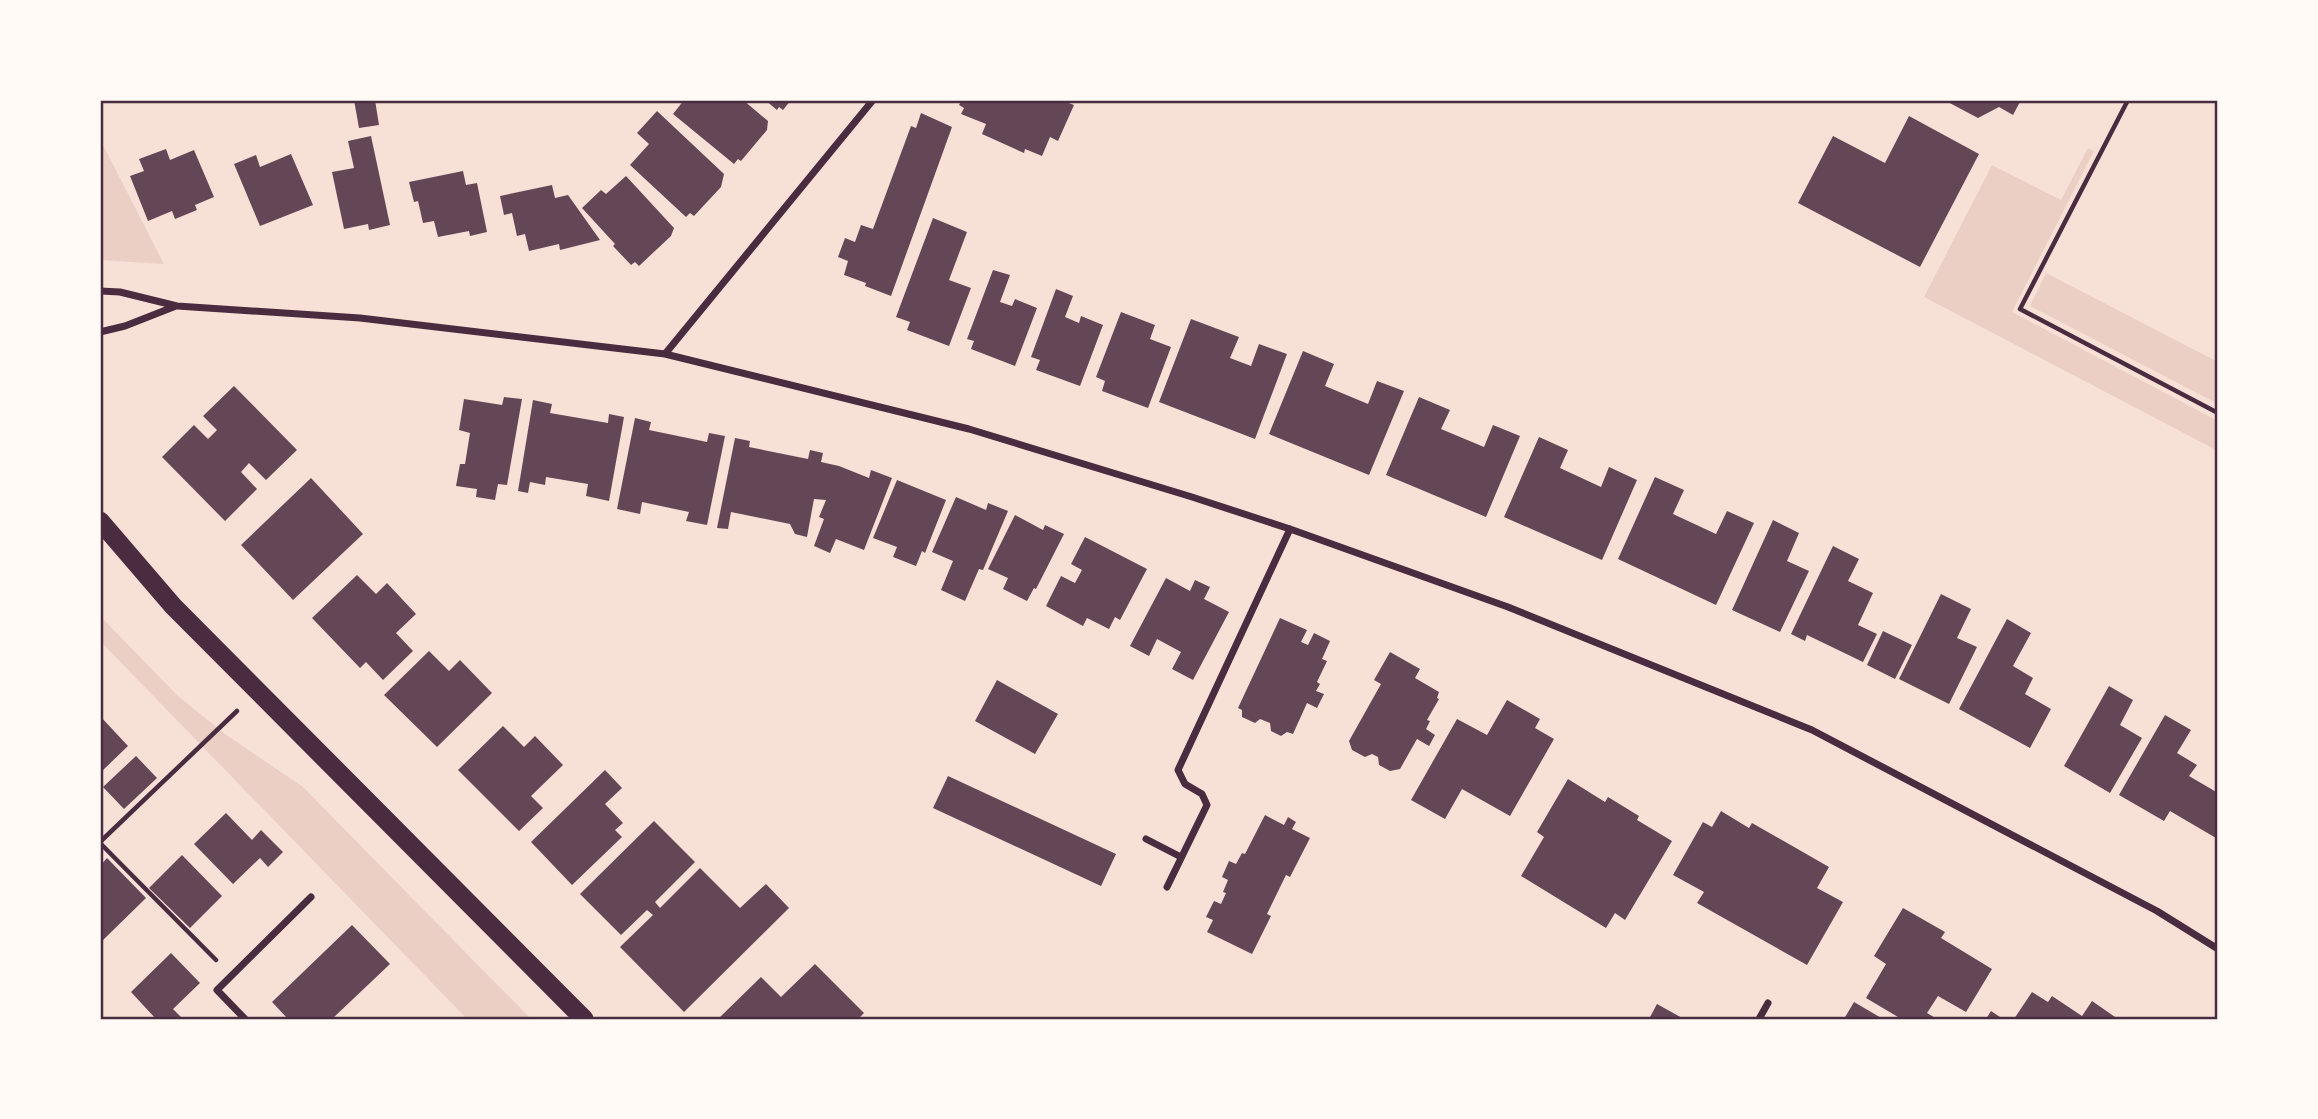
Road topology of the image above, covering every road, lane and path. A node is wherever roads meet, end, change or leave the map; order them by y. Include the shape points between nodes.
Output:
1 (873, 100) edge
2 (2128, 100) edge
3 (100, 290) edge
4 (177, 306) junction
5 (100, 332) edge
6 (665, 354) junction
7 (2218, 413) edge
8 (100, 502) edge
9 (106, 528) edge
10 (1290, 529) junction
11 (258, 692) junction
12 (1146, 839) dead end
13 (100, 842) edge
14 (1181, 857) junction
15 (1167, 887) dead end
16 (311, 897) dead end
17 (2218, 949) edge
18 (231, 976) junction
19 (1768, 1003) dead end
20 (245, 1019) edge
21 (584, 1019) edge
22 (1759, 1019) edge

1 - 6 street
2 - 7 path via 2020,309
3 - 4 street
4 - 5 street
4 - 6 street via 360,318
6 - 10 street via 970,429
8 - 9 highway
9 - 11 highway via 173,606
10 - 14 street via 1178,770 1185,784 1202,794 1207,805
10 - 17 street via 1508,607 1812,730 2157,911
11 - 13 path
11 - 21 highway
12 - 14 street
13 - 18 path
14 - 15 street
16 - 18 street
18 - 20 street via 217,990
19 - 22 street

